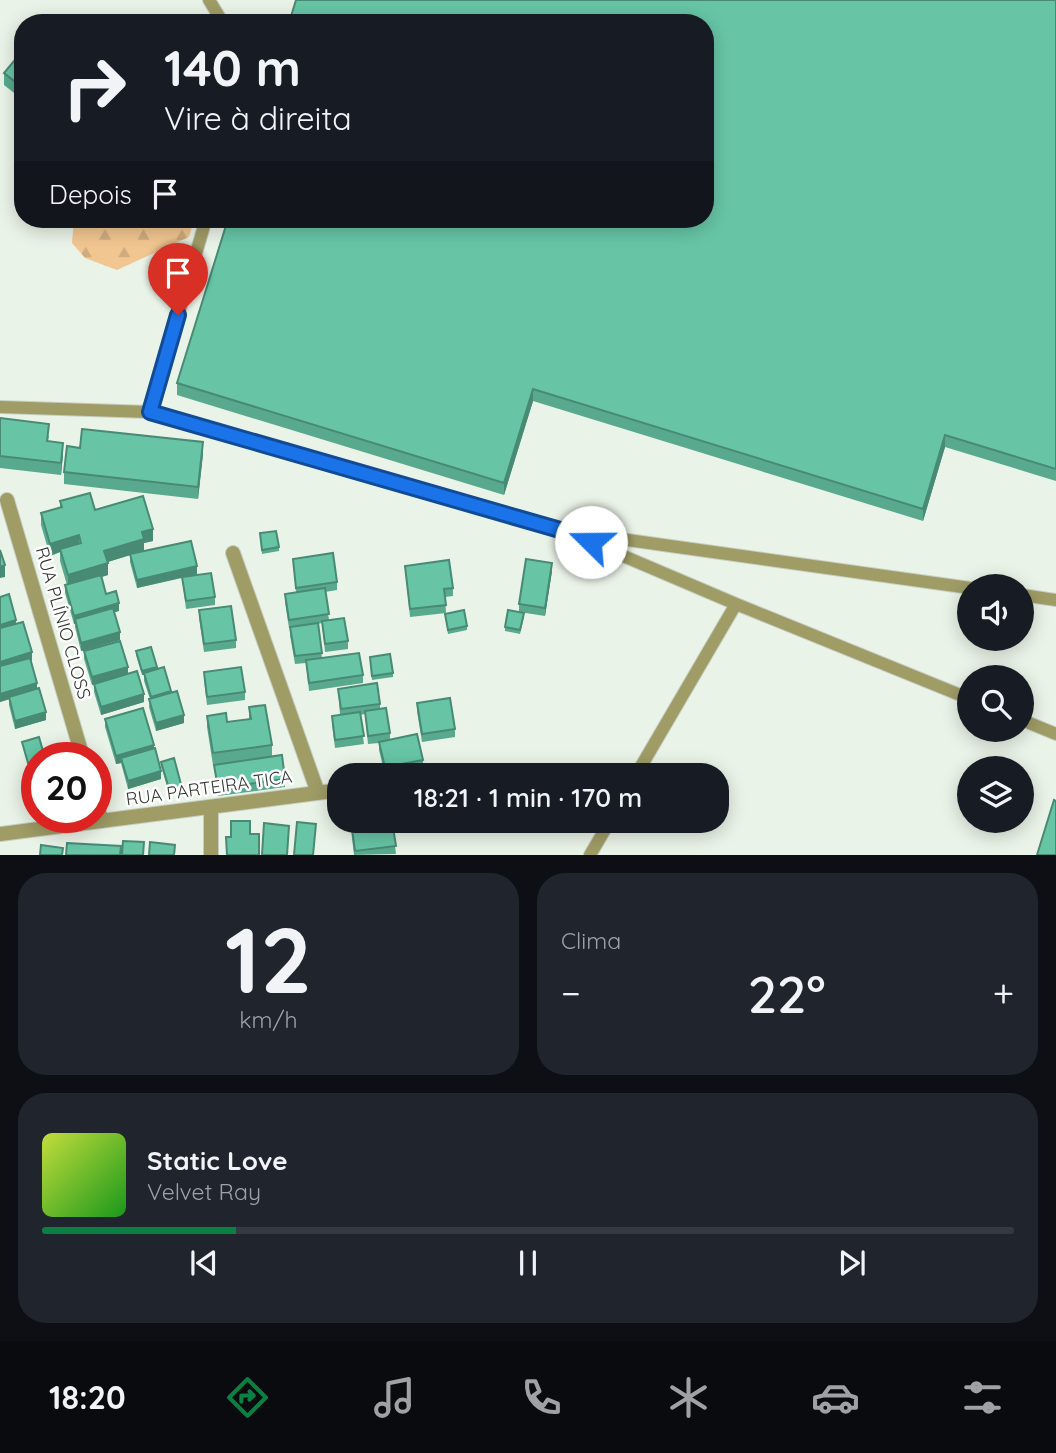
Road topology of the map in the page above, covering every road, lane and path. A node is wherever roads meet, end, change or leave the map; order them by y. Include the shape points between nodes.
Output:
1 (203, 228) edge
2 (0, 407) edge
3 (150, 412) junction
4 (7, 500) dead end
5 (567, 532) junction
6 (233, 553) dead end
7 (957, 586) edge
8 (1034, 597) edge
9 (1056, 600) edge
10 (736, 604) junction
11 (957, 694) edge
12 (1034, 725) edge
13 (1056, 734) edge
14 (78, 742) edge
15 (643, 763) edge
16 (327, 792) edge
17 (318, 793) junction
18 (211, 808) junction
19 (112, 820) edge
20 (21, 831) edge
21 (603, 833) edge
22 (0, 834) edge
23 (211, 855) edge
24 (590, 855) edge

1 - 3 lane
2 - 3 lane
3 - 5 lane
4 - 14 street, RUA PLÍNIO CLOSS
5 - 7 lane
5 - 10 lane
6 - 17 street
8 - 9 lane
10 - 11 lane
10 - 15 lane
12 - 13 lane
16 - 17 street, RUA PARTEIRA TICA
17 - 18 street, RUA PARTEIRA TICA
18 - 19 street, RUA PARTEIRA TICA
18 - 23 street
20 - 22 street, RUA PARTEIRA TICA
21 - 24 lane

